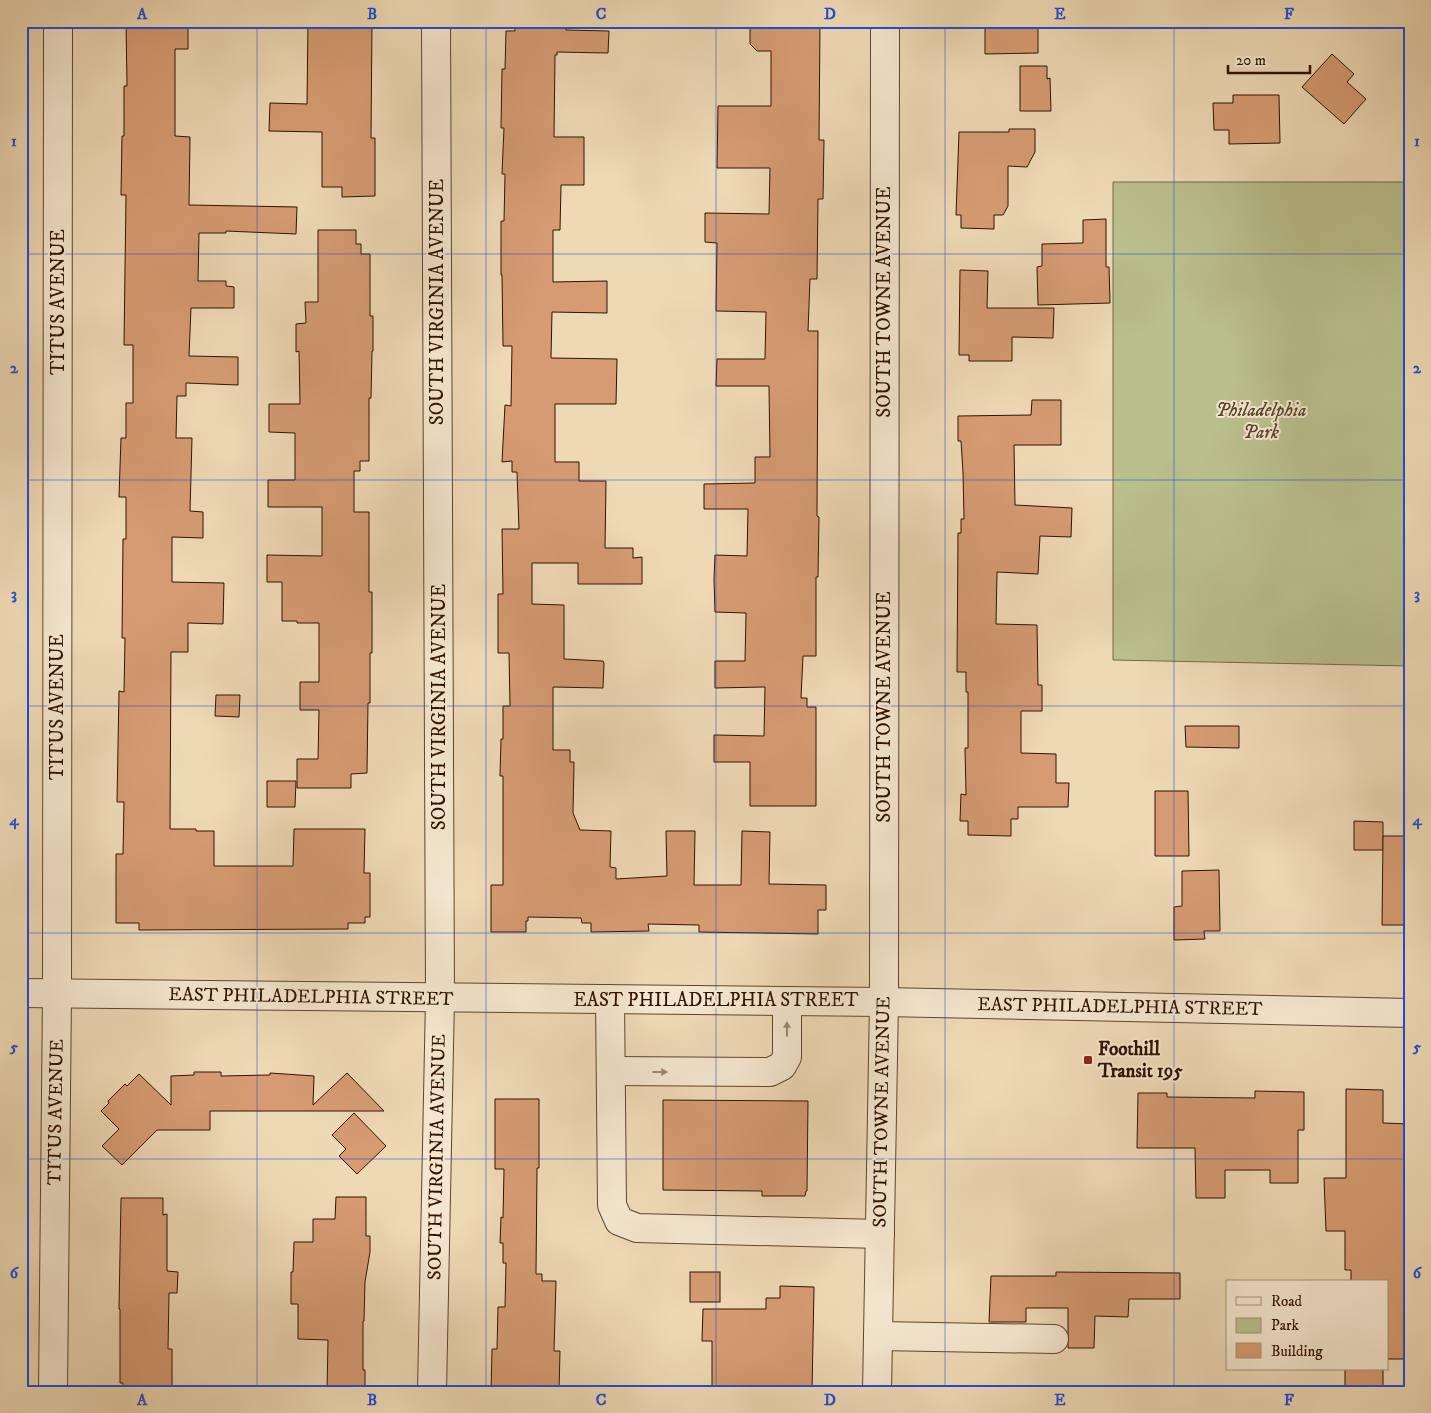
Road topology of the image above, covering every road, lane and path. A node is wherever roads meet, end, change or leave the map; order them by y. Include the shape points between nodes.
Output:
1 (58, 21) edge
2 (436, 21) edge
3 (884, 21) edge
4 (21, 993) edge
5 (57, 994) junction
6 (440, 998) junction
7 (610, 1000) junction
8 (787, 1001) junction
9 (884, 1002) junction
10 (1410, 1013) edge
11 (611, 1071) junction
12 (880, 1234) junction
13 (878, 1336) junction
14 (1054, 1339) dead end
15 (53, 1392) edge
16 (432, 1392) edge
17 (877, 1392) edge

1 - 5 street, TITUS AVENUE
2 - 6 street, SOUTH VIRGINIA AVENUE
3 - 9 street, SOUTH TOWNE AVENUE
4 - 5 street, EAST PHILADELPHIA STREET
5 - 6 street, EAST PHILADELPHIA STREET
5 - 15 street, TITUS AVENUE
6 - 7 street, EAST PHILADELPHIA STREET
6 - 16 street, SOUTH VIRGINIA AVENUE
7 - 8 street, EAST PHILADELPHIA STREET
7 - 11 street
8 - 9 street, EAST PHILADELPHIA STREET
11 -> 8 street via 770,1072 782,1066 787,1057
9 - 10 street, EAST PHILADELPHIA STREET
9 - 12 street, SOUTH TOWNE AVENUE
11 - 12 street via 612,1205 619,1221 637,1228
12 - 13 street, SOUTH TOWNE AVENUE
13 - 14 street
13 - 17 street, SOUTH TOWNE AVENUE

